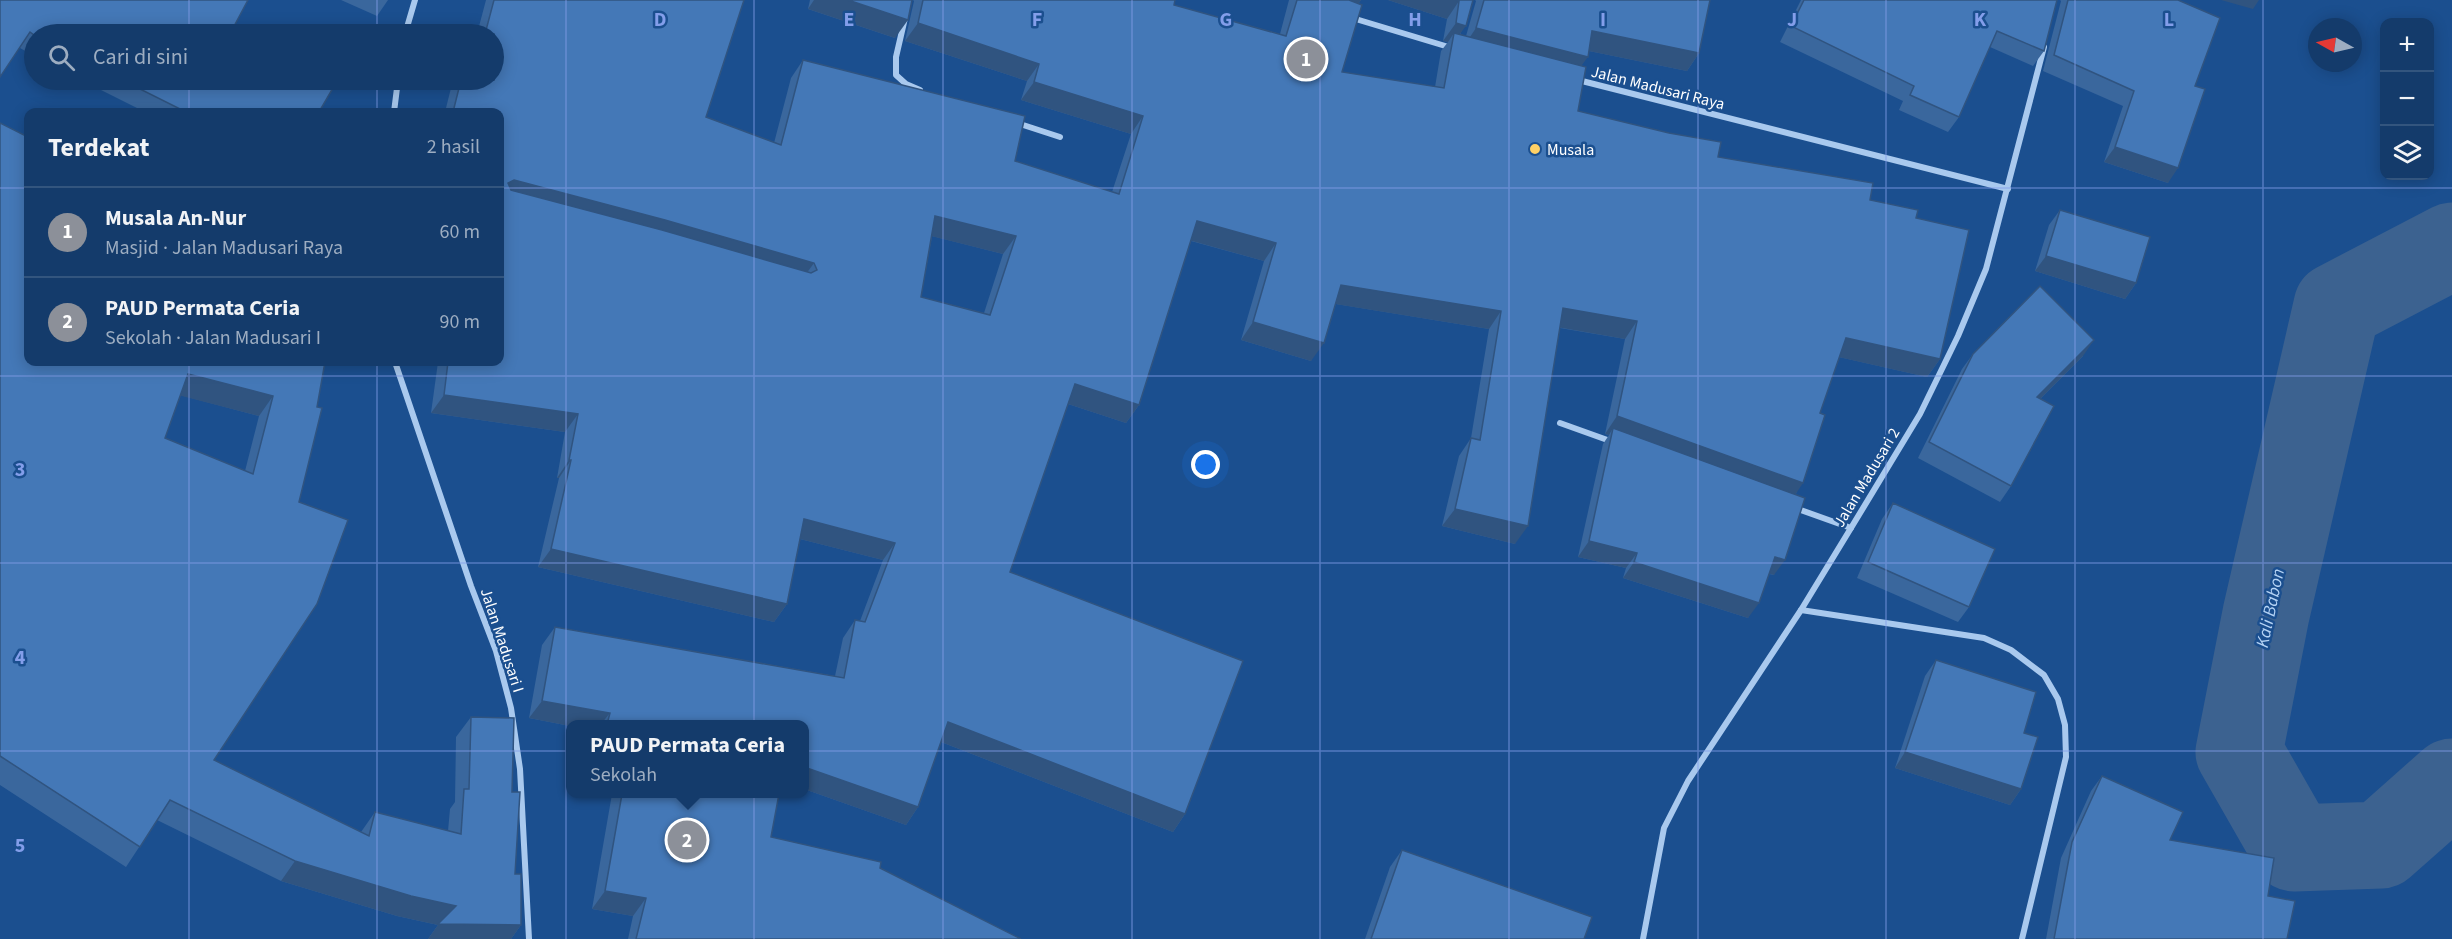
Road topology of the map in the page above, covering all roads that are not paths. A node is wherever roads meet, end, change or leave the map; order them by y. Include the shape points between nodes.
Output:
1 (415, 0) edge
2 (906, 11) edge
3 (1338, 13) edge
4 (408, 24) edge
5 (1460, 40) edge
6 (2046, 40) edge
7 (1572, 79) edge
8 (397, 90) edge
9 (927, 93) edge
10 (395, 108) edge
11 (1005, 118) edge
12 (1060, 137) dead end
13 (2008, 189) junction
14 (396, 366) edge
15 (1560, 423) dead end
16 (1616, 443) edge
17 (1784, 504) edge
18 (1851, 528) junction
19 (1801, 610) junction
20 (529, 939) edge
21 (1643, 939) edge
22 (2022, 939) edge

1 - 4 street
2 - 9 street via 896,75
3 - 5 street via 1457,50
6 - 13 street, Jalan Madusari 2
7 - 13 street, Jalan Madusari Raya
8 - 10 street
11 - 12 street
13 - 18 street, Jalan Madusari 2 via 1986,269 1958,336 1920,414
14 - 20 street, Jalan Madusari I via 496,651 511,708 520,769
15 - 16 street
17 - 18 street
18 - 19 street, Jalan Madusari 2
19 - 21 street, Jalan Madusari 2 via 1688,781 1664,828
19 - 22 street via 1984,638 2011,650 2044,675 2058,699 2065,725 2066,757

